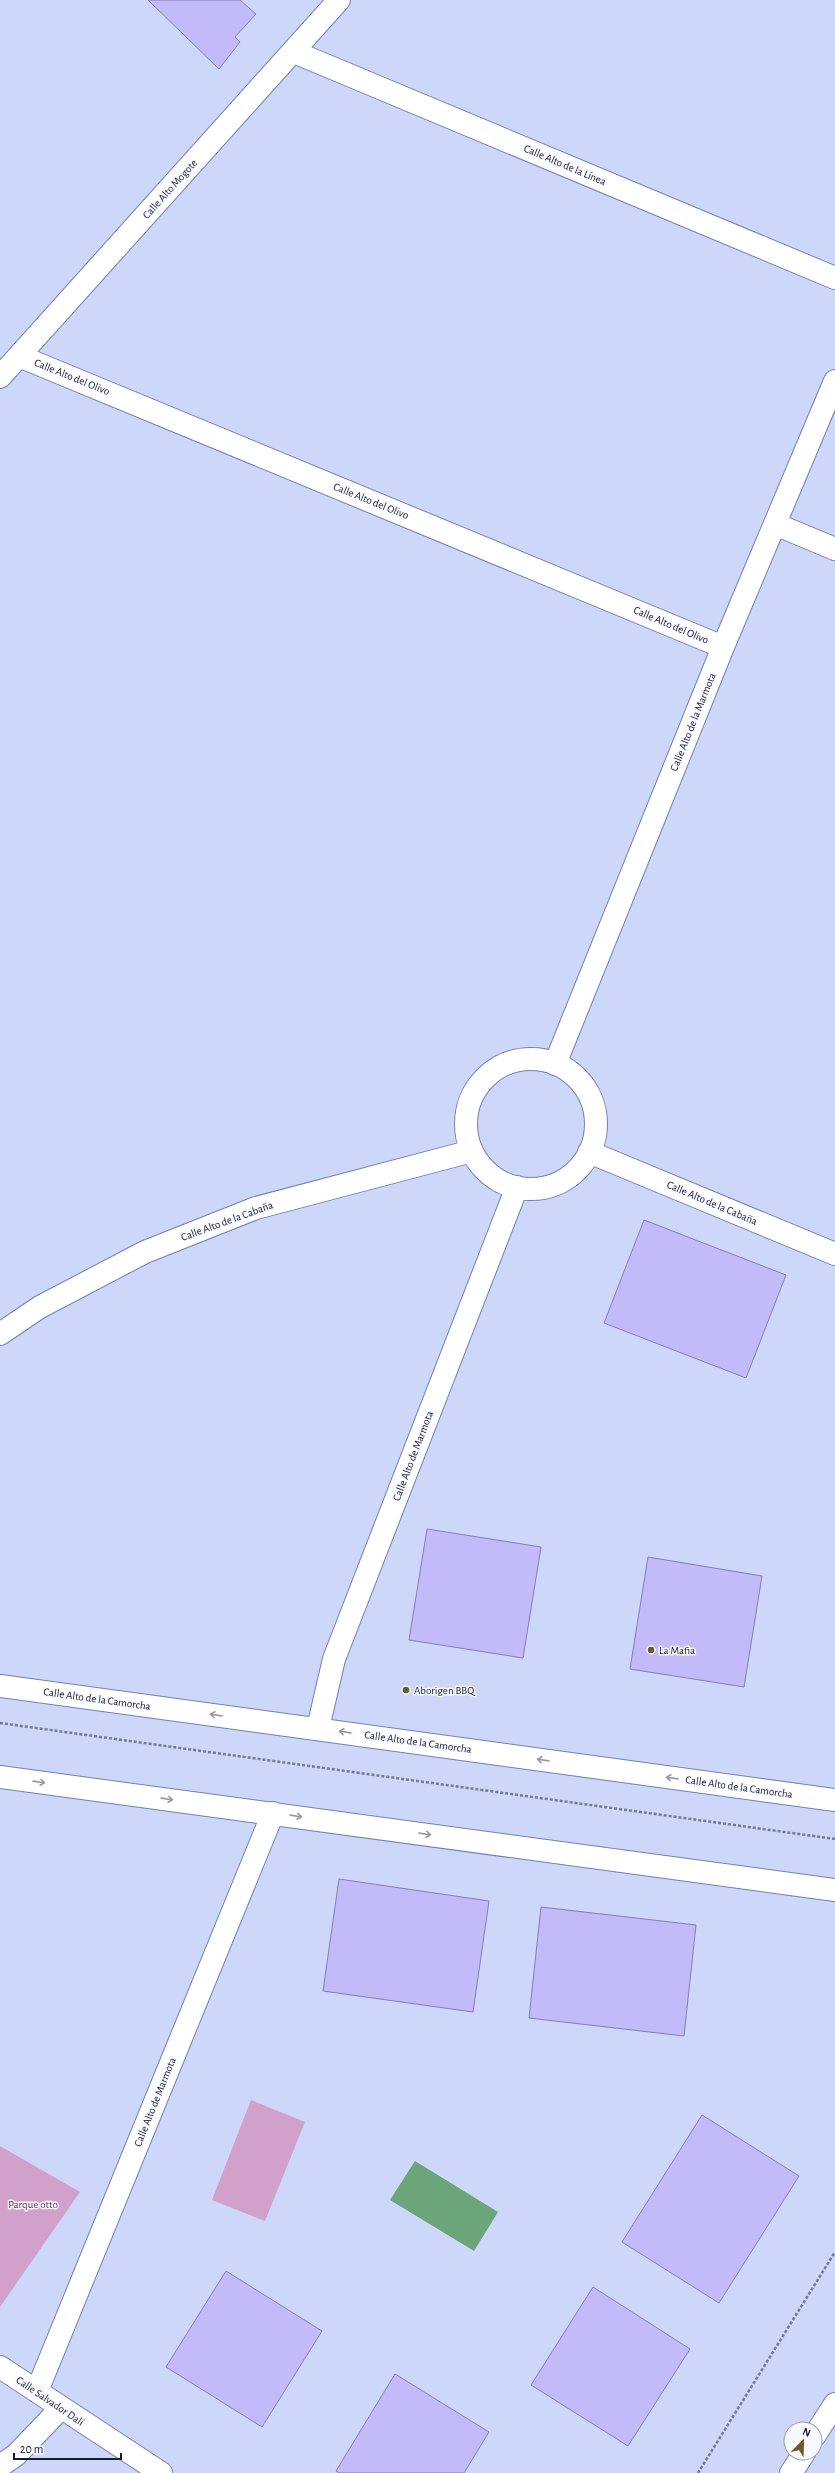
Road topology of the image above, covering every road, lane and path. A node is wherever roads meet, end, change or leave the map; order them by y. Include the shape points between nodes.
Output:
1 (339, 0) edge
2 (294, 52) junction
3 (835, 278) edge
4 (19, 356) junction
5 (0, 377) edge
6 (835, 381) edge
7 (775, 524) junction
8 (835, 549) edge
9 (724, 647) junction
10 (555, 1064) junction
11 (472, 1151) junction
12 (590, 1152) junction
13 (517, 1187) junction
14 (835, 1254) edge
15 (0, 1334) edge
16 (0, 1686) edge
17 (0, 1723) edge
18 (318, 1728) junction
19 (0, 1777) edge
20 (835, 1800) edge
21 (274, 1813) junction
22 (835, 1839) edge
23 (835, 1890) edge
24 (835, 2252) edge
25 (0, 2367) edge
26 (37, 2391) junction
27 (835, 2404) edge
28 (61, 2408) junction
29 (823, 2423) edge
30 (799, 2461) edge
31 (0, 2466) edge
32 (161, 2473) edge
33 (698, 2473) edge
34 (791, 2473) edge

1 - 2 street, Calle Alto Mogote
2 - 3 street, Calle Alto de la Línea
2 - 4 street, Calle Alto Mogote
4 - 5 street, Calle Alto Mogote
4 - 9 street, Calle Alto del Olivo
6 - 7 street, Calle Alto de la Marmota
7 - 8 street
7 - 9 street, Calle Alto de la Marmota
9 - 10 street, Calle Alto de la Marmota
10 - 11 street via 521,1060 504,1065 478,1086 466,1118 466,1135
10 - 12 street via 573,1075 589,1098 594,1111 596,1132
11 - 13 street via 483,1168 498,1181
11 - 15 street, Calle Alto de la Cabaña via 256,1208 145,1252 40,1307
12 - 13 street via 580,1167 552,1186 535,1189
12 - 14 street, Calle Alto de la Cabaña
13 - 18 street, Calle Alto de Marmota via 334,1659
18 -> 16 street, Calle Alto de la Camorcha
17 - 22 path
20 -> 18 street, Calle Alto de la Camorcha
19 -> 21 street
21 -> 23 street
21 - 26 street, Calle Alto de Marmota
24 - 33 path
25 - 26 street, Calle Salvador Dalí
26 - 28 street, Calle Salvador Dalí
27 - 29 street
28 - 31 street via 16,2455
28 - 32 street, Calle Salvador Dalí
30 - 34 street

